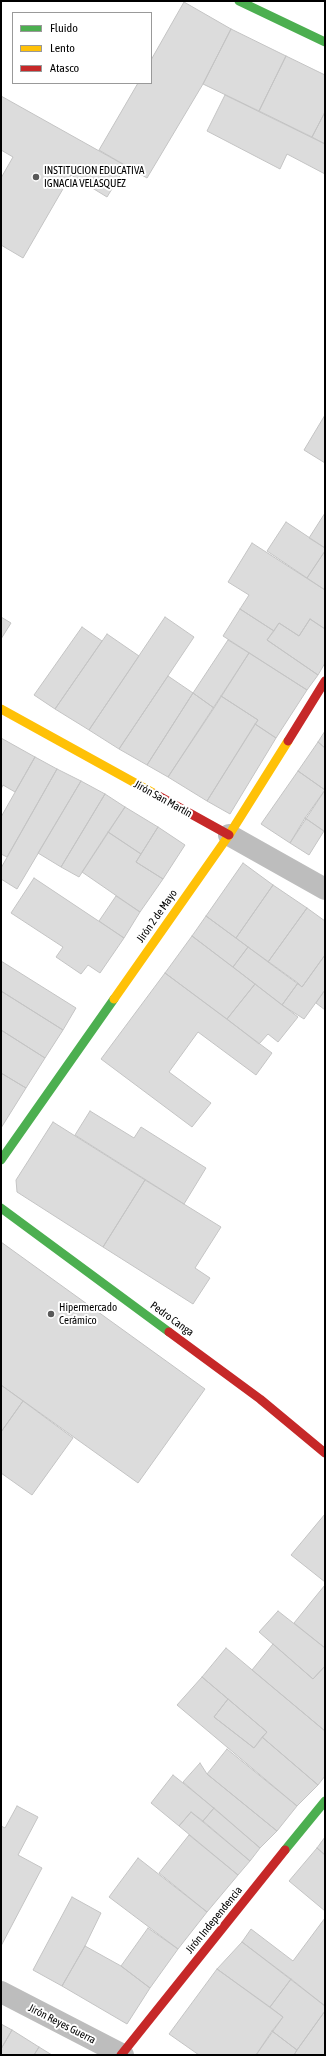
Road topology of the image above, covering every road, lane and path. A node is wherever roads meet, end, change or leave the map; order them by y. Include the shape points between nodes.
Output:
1 (239, 1) edge
2 (325, 42) edge
3 (325, 681) edge
4 (1, 709) edge
5 (229, 835) junction
6 (325, 889) edge
7 (1, 1160) edge
8 (1, 1208) edge
9 (325, 1453) edge
10 (325, 1801) edge
11 (1, 1992) edge
12 (122, 2055) edge

1 - 2 street
3 - 5 street, Jirón 2 de Mayo
4 - 5 street, Jirón San Martín
5 - 6 street, Jirón San Martín
5 - 7 street, Jirón 2 de Mayo
8 - 9 street, Pedro Canga via 260,1399
10 - 12 street, Jirón Independencia
11 - 12 street, Jirón Reyes Guerra

